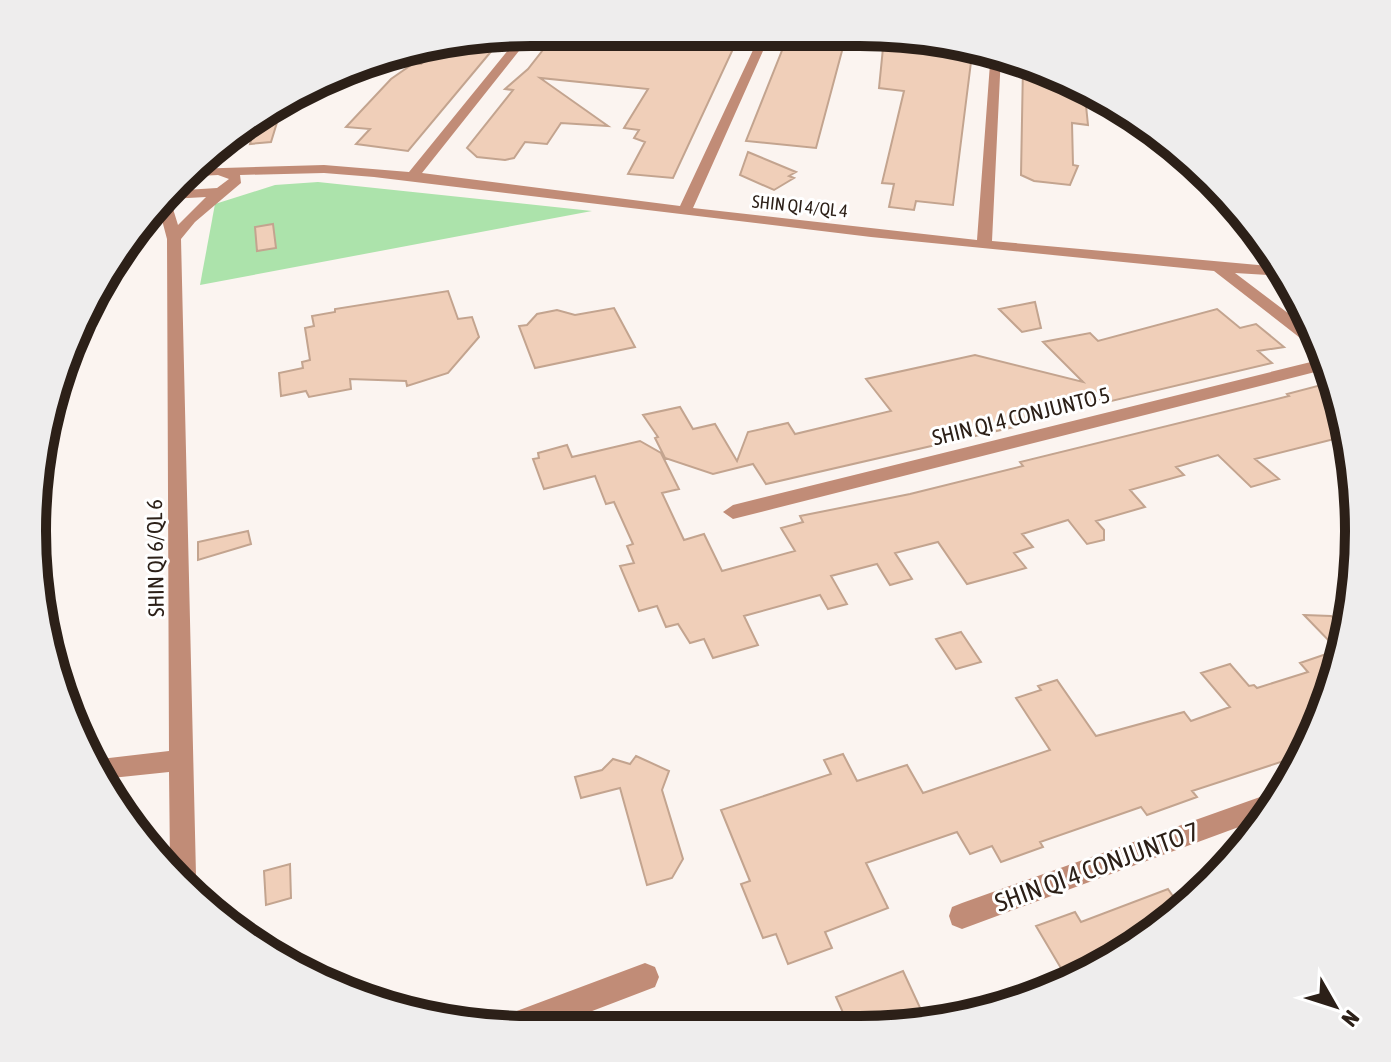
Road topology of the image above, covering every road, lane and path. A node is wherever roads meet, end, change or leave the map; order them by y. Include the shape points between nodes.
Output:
1 (517, 46) edge
2 (760, 46) edge
3 (994, 65) edge
4 (315, 171) junction
5 (226, 172) junction
6 (204, 173) edge
7 (411, 178) junction
8 (225, 190) junction
9 (181, 195) edge
10 (167, 210) edge
11 (685, 211) junction
12 (174, 239) junction
13 (984, 244) junction
14 (1218, 267) junction
15 (1269, 271) edge
16 (1302, 332) edge
17 (1316, 366) edge
18 (733, 512) dead end
19 (182, 760) junction
20 (108, 768) edge
21 (1256, 809) edge
22 (183, 869) edge
23 (962, 916) dead end
24 (645, 977) dead end
25 (540, 1016) edge

1 - 7 street
2 - 11 street
3 - 13 street
4 - 5 street, SHIN QI 4/QL 4
4 - 7 street, SHIN QI 4/QL 4
4 - 8 street, SHIN QI 4/QL 4
5 - 6 street, SHIN QI 4/QL 4
5 - 8 street via 236,177
7 - 11 street, SHIN QI 4/QL 4
8 - 9 street, SHIN QI 4/QL 4
8 - 12 street
10 - 12 street, SHIN QI 6/QL 6
11 - 13 street, SHIN QI 4/QL 4
12 - 19 street, SHIN QI 6/QL 6
13 - 14 street, SHIN QI 4/QL 4
14 - 15 street, SHIN QI 4/QL 4
14 - 16 street
17 - 18 street, SHIN QI 4 CONJUNTO 5
19 - 20 street
19 - 22 street, SHIN QI 6/QL 6
21 - 23 street, SHIN QI 4 CONJUNTO 7
24 - 25 street

